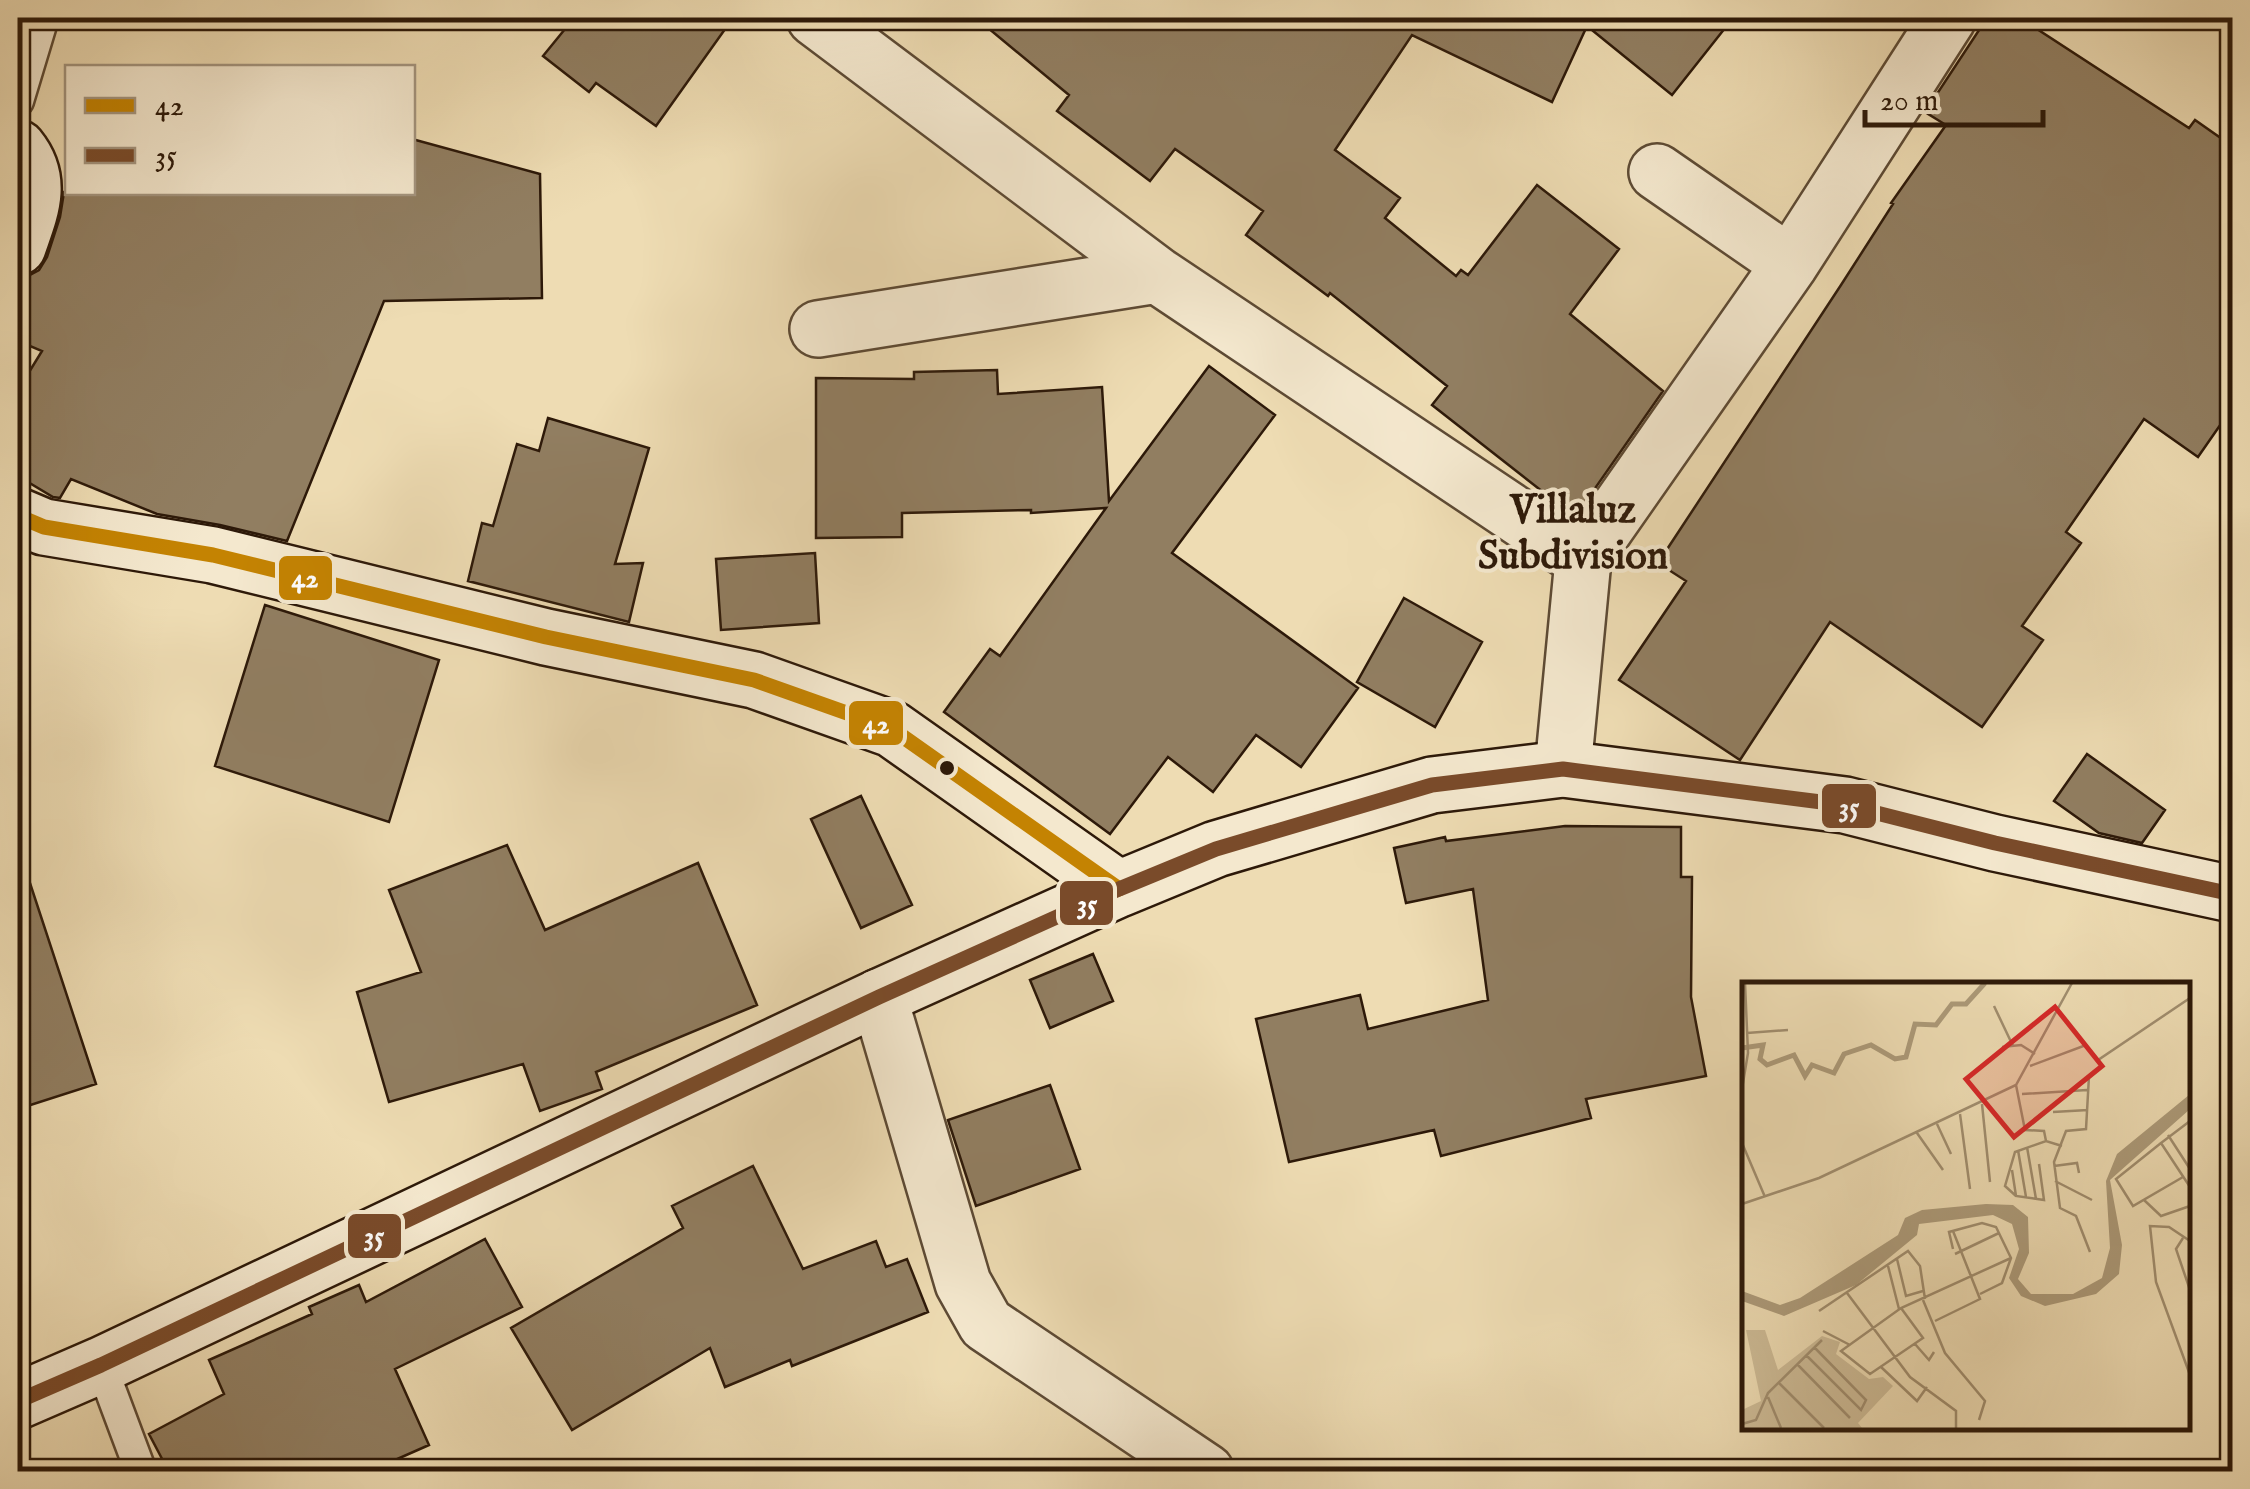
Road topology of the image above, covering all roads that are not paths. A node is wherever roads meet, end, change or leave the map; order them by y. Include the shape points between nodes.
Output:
1 (43, 18) edge
2 (815, 18) edge
3 (1948, 18) edge
4 (18, 101) edge
5 (18, 148) edge
6 (1657, 172) dead end
7 (18, 247) edge
8 (1790, 264) junction
9 (1157, 276) junction
10 (818, 330) dead end
11 (18, 516) edge
12 (1583, 560) junction
13 (1563, 769) junction
14 (1119, 889) junction
15 (2232, 894) edge
16 (879, 997) junction
17 (101, 1365) junction
18 (18, 1401) edge
19 (1130, 1419) junction
20 (142, 1472) edge
21 (1143, 1472) edge
22 (1206, 1472) edge

1 - 4 lane
2 - 9 street
3 - 8 street
5 - 7 street via 35,186
6 - 8 street
8 - 12 street
9 - 10 street
9 - 12 street
11 - 14 street via 44,527 213,555 754,680 892,729
12 - 13 street
13 - 14 street via 1432,785 1216,849
13 - 15 street via 1845,805
14 - 16 street
16 - 17 street
16 - 19 street via 964,1283 986,1324
17 - 18 street
17 - 20 lane
19 - 21 street
19 - 22 street

